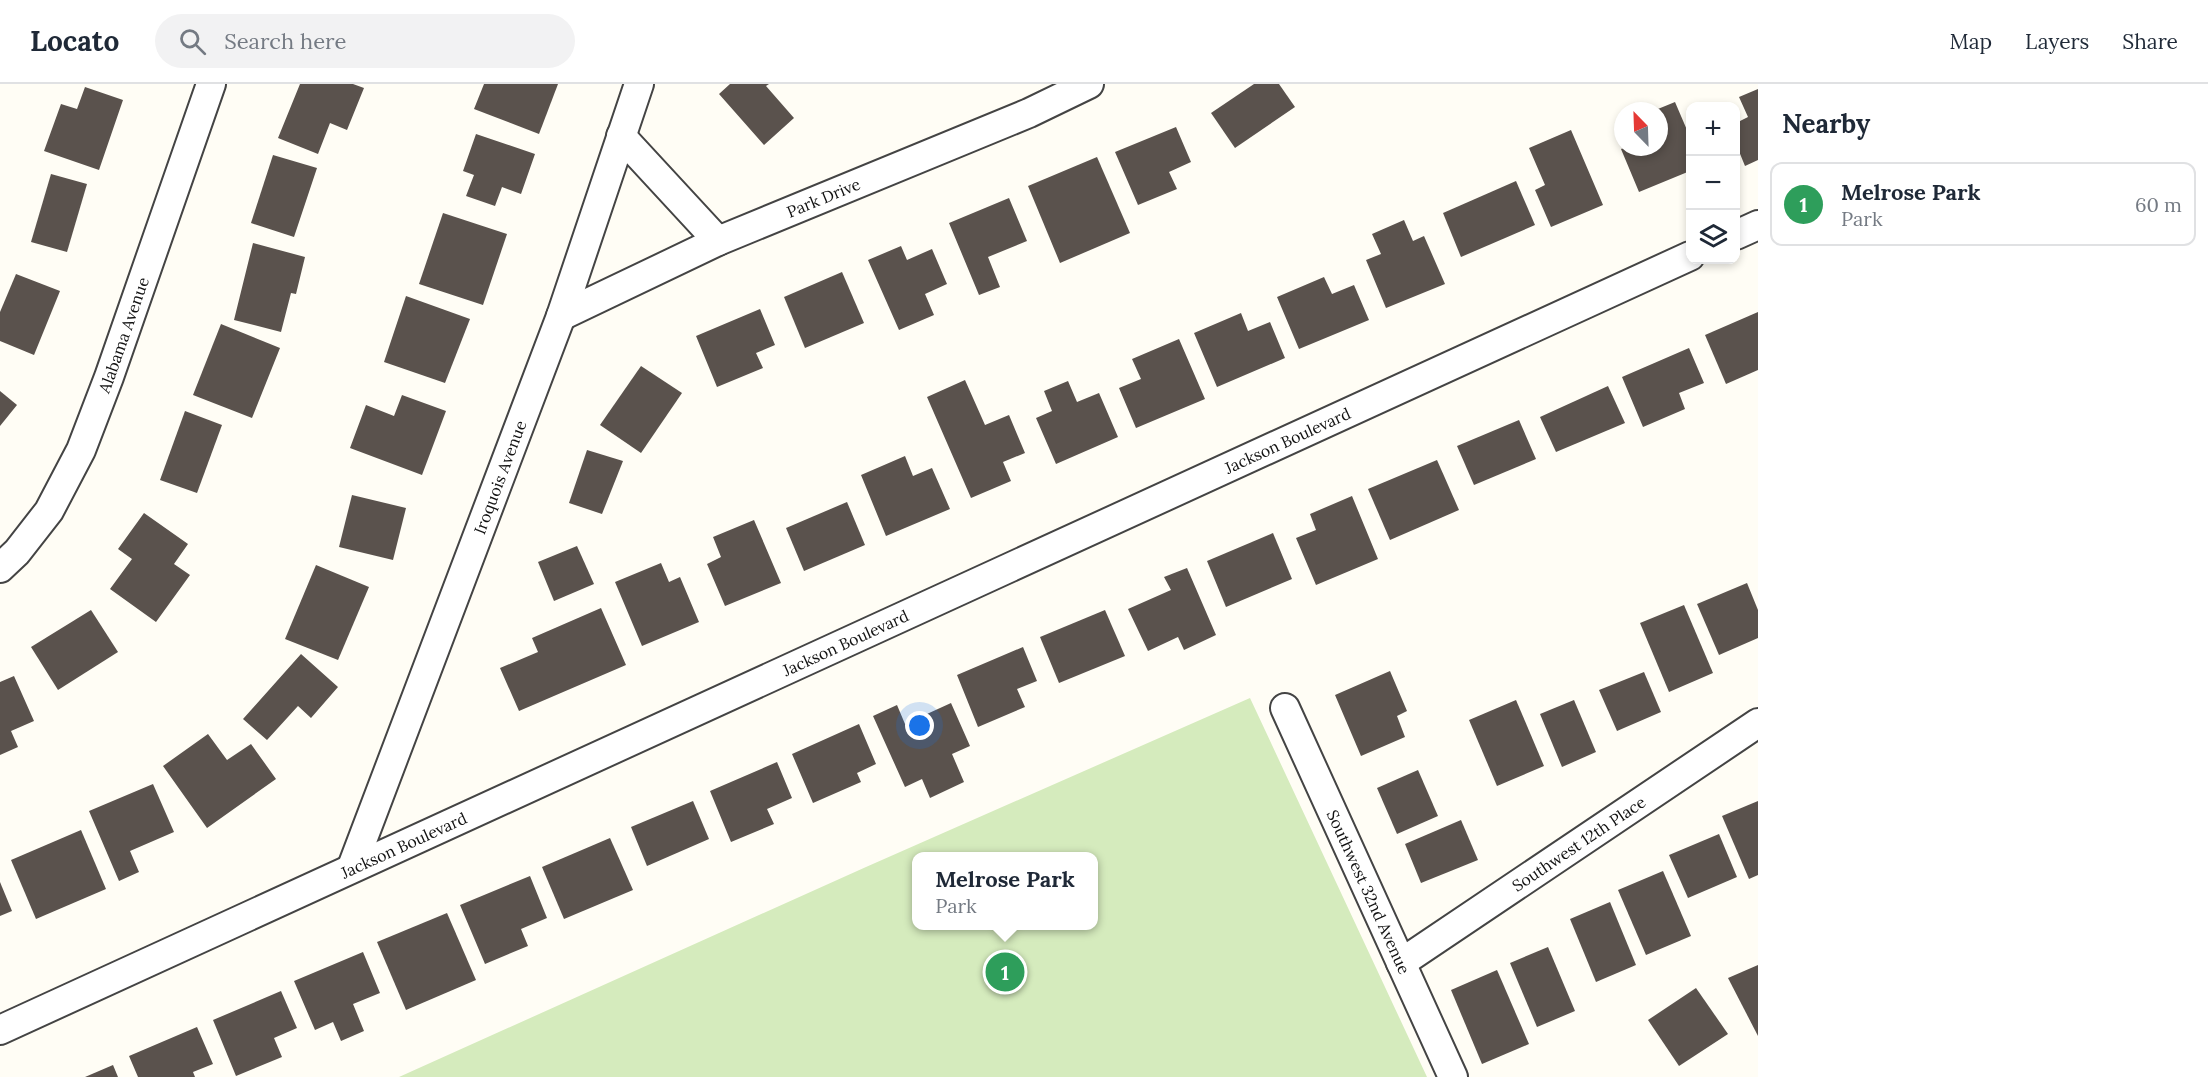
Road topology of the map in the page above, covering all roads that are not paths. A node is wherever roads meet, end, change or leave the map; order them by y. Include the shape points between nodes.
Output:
1 (211, 84) edge
2 (639, 84) edge
3 (1089, 84) edge
4 (621, 136) junction
5 (1758, 225) edge
6 (1740, 233) edge
7 (717, 241) junction
8 (1686, 258) edge
9 (561, 316) junction
10 (0, 568) edge
11 (1285, 708) dead end
12 (1758, 723) edge
13 (352, 867) junction
14 (1401, 963) junction
15 (0, 1030) edge
16 (1454, 1077) edge

1 - 10 street, Alabama Avenue via 81,450 49,511
2 - 4 street, Iroquois Avenue
3 - 7 street, Park Drive via 1029,113
4 - 7 street
4 - 9 street, Iroquois Avenue
5 - 6 street
7 - 9 street, Park Drive
8 - 13 street, Jackson Boulevard
9 - 13 street, Iroquois Avenue
11 - 14 street, Southwest 32nd Avenue
12 - 14 street, Southwest 12th Place
13 - 15 street, Jackson Boulevard
14 - 16 street, Southwest 32nd Avenue

